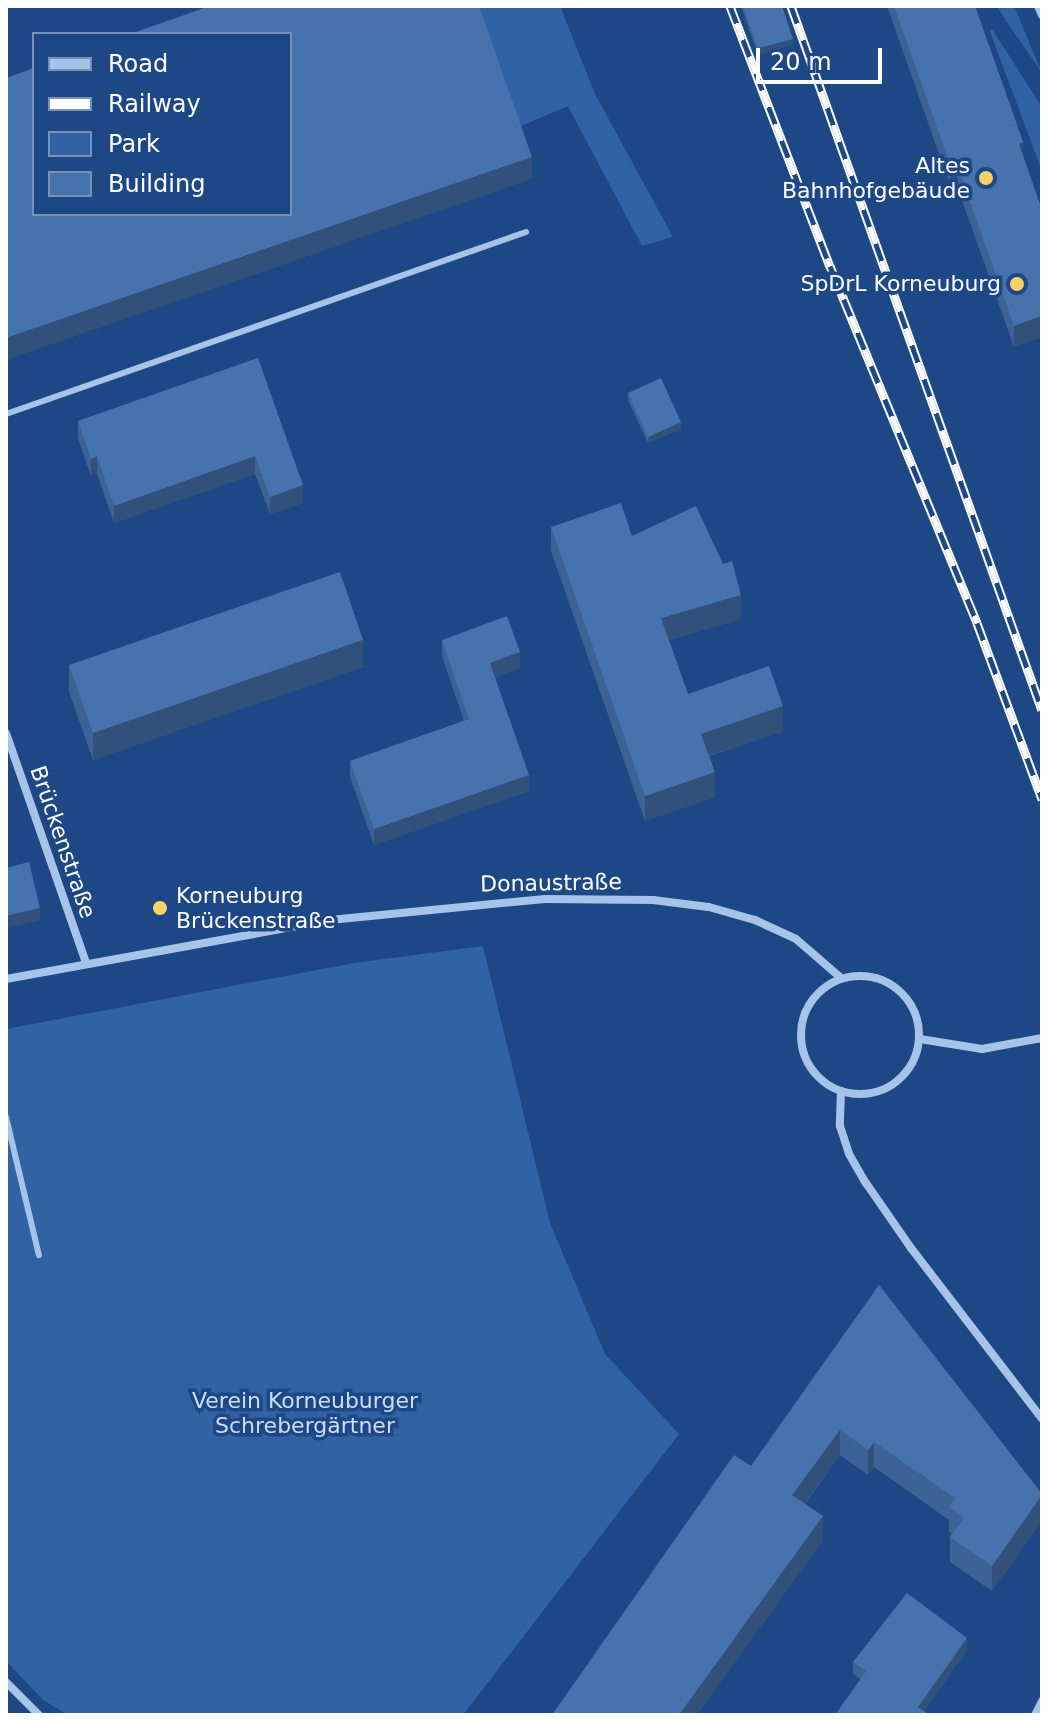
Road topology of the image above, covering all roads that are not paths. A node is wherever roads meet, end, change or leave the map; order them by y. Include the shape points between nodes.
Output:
1 (1038, 6) edge
2 (1042, 15) edge
3 (526, 232) dead end
4 (6, 414) edge
5 (6, 733) edge
6 (86, 963) junction
7 (841, 978) junction
8 (6, 979) edge
9 (1042, 1038) edge
10 (920, 1039) junction
11 (841, 1091) junction
12 (6, 1117) edge
13 (39, 1255) dead end
14 (1042, 1419) edge
15 (6, 1682) edge
16 (1042, 1701) edge
17 (39, 1715) edge
18 (1035, 1715) edge

1 - 2 street
3 - 4 lane
5 - 6 street, Brückenstraße
6 - 7 street, Donaustraße via 404,910 545,899 653,900 755,920 796,939
6 - 8 street, Donaustraße
7 - 10 street via 880,978 897,988 911,1003
7 - 11 street via 807,1007 801,1036 808,1064
9 - 10 street via 982,1049
10 - 11 street via 909,1069 886,1088 872,1093
11 - 14 street via 840,1126 866,1183
12 - 13 lane
15 - 17 street
16 - 18 street

